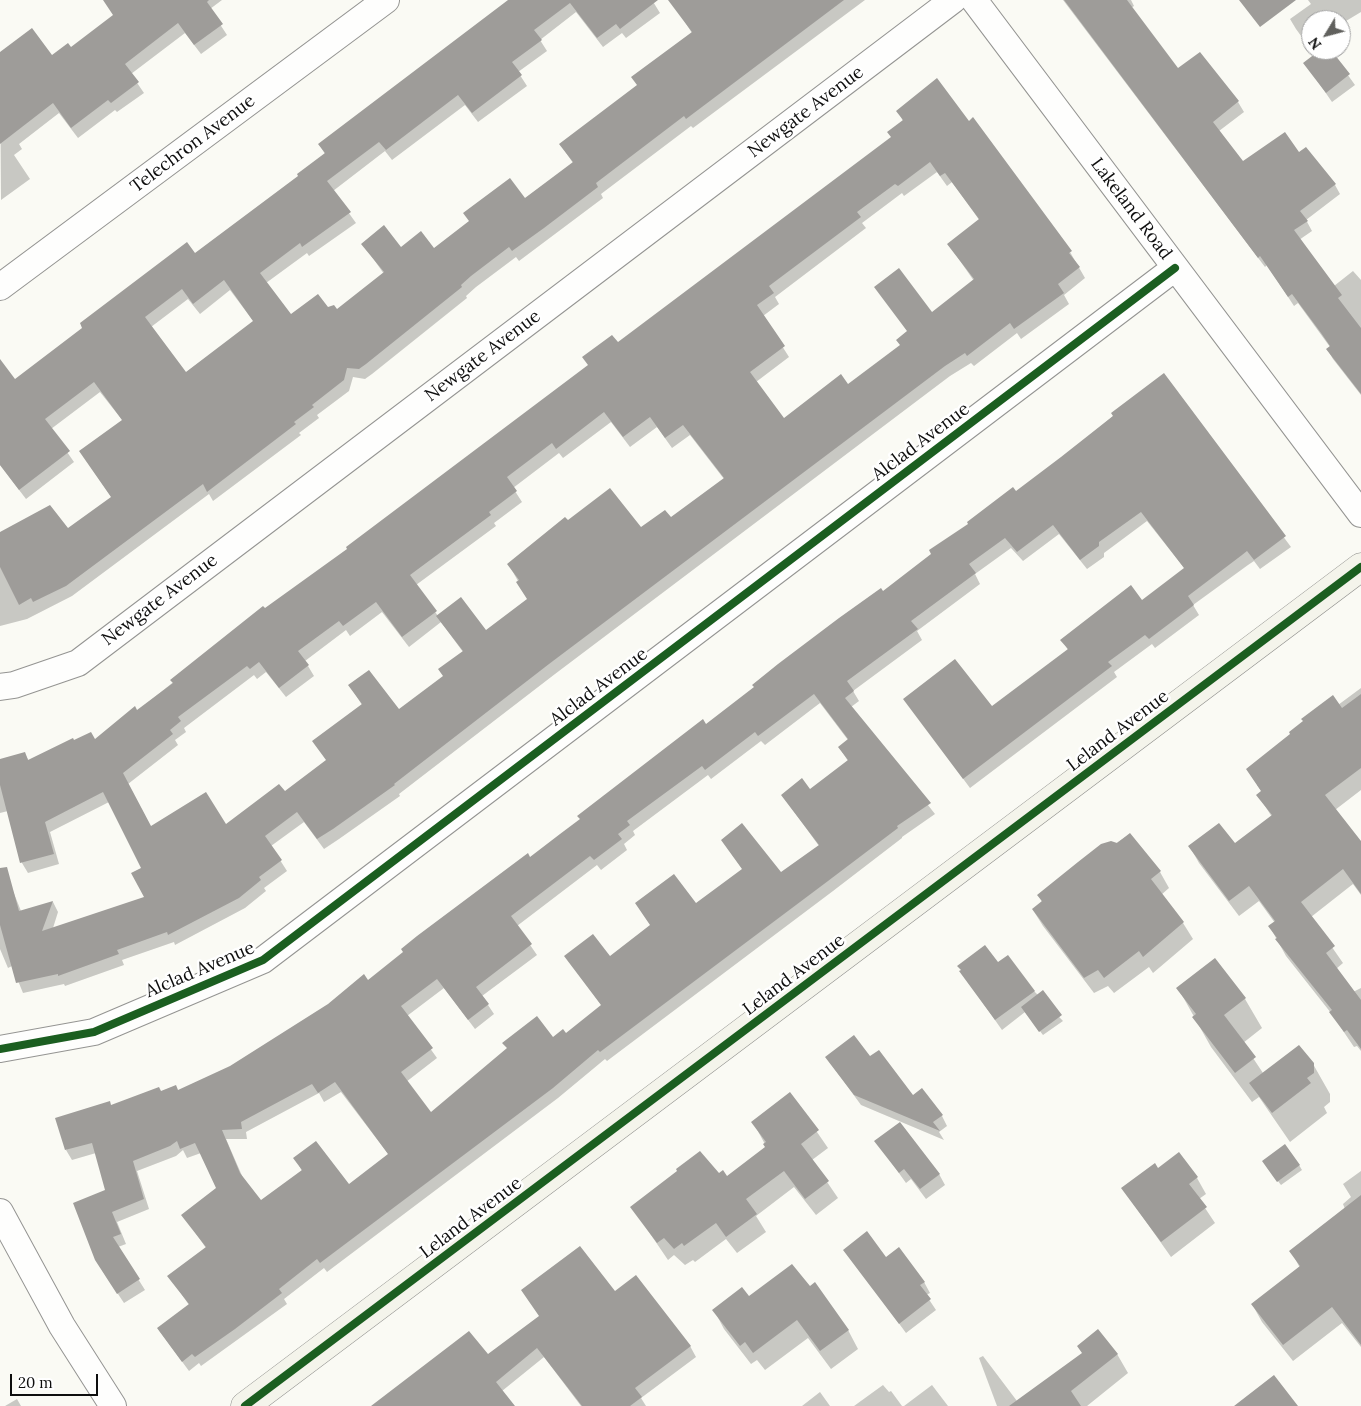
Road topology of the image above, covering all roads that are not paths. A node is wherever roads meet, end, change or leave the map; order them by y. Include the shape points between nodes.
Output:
1 (386, 0) edge
2 (953, 0) edge
3 (974, 0) edge
4 (1175, 268) junction
5 (0, 287) edge
6 (1361, 514) edge
7 (1361, 567) edge
8 (0, 687) edge
9 (0, 1049) edge
10 (0, 1212) edge
11 (112, 1406) edge
12 (245, 1406) edge

1 - 5 street, Telechron Avenue
2 - 8 street, Newgate Avenue via 78,663
3 - 4 street, Lakeland Road
4 - 6 street, Lakeland Road
4 - 9 street, Alclad Avenue via 264,960 94,1032
7 - 12 street, Leland Avenue
10 - 11 street via 62,1326

